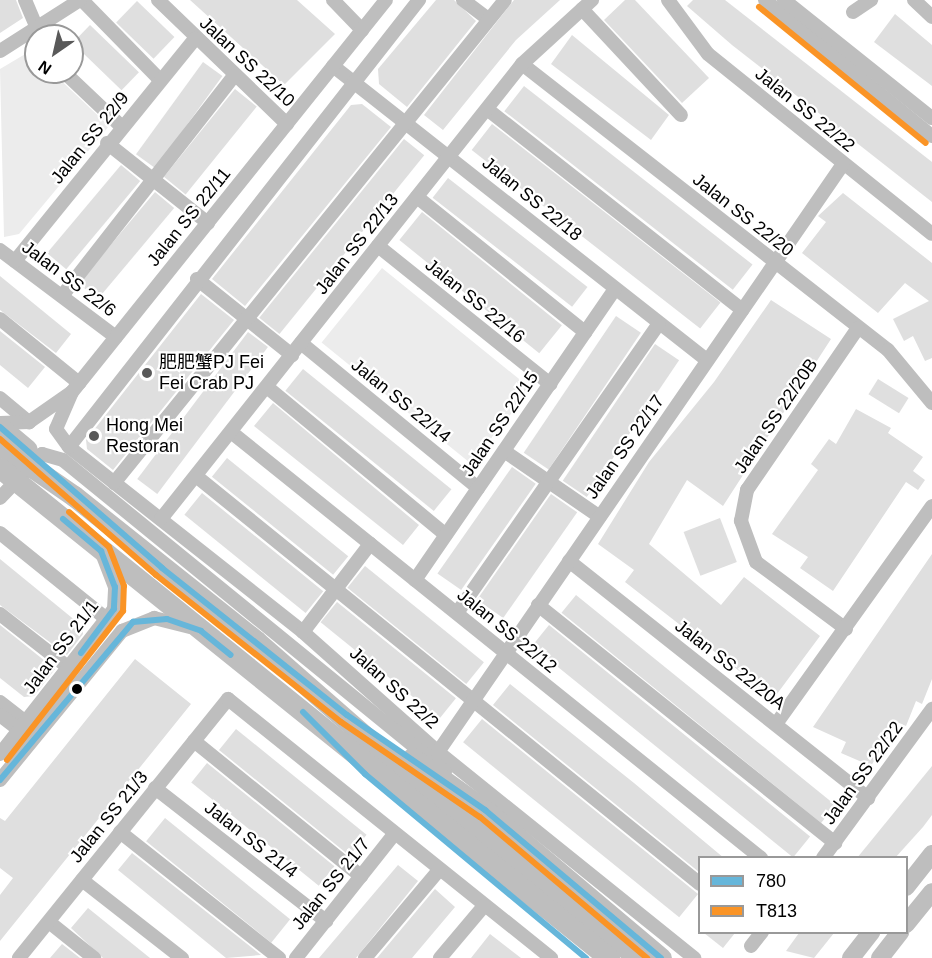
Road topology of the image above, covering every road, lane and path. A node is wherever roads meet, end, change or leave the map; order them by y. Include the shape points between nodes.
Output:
1 (25, 0) edge
2 (81, 0) edge
3 (158, 0) edge
4 (333, 0) edge
5 (386, 0) edge
6 (420, 0) edge
7 (463, 0) edge
8 (505, 0) edge
9 (668, 0) edge
10 (765, 0) edge
11 (784, 0) edge
12 (871, 0) edge
13 (914, 0) edge
14 (587, 4) edge
15 (853, 12) dead end
16 (932, 16) edge
17 (487, 18) junction
18 (30, 24) edge
19 (49, 24) edge
20 (362, 30) junction
21 (195, 39) junction
22 (24, 40) edge
23 (0, 51) edge
24 (522, 64) junction
25 (333, 66) junction
26 (234, 76) junction
27 (160, 80) junction
28 (354, 82) junction
29 (77, 84) edge
30 (487, 109) junction
31 (681, 115) dead end
32 (932, 118) edge
33 (404, 122) junction
34 (287, 124) junction
35 (121, 126) junction
36 (932, 136) edge
37 (107, 143) junction
38 (449, 157) junction
39 (843, 164) junction
40 (153, 180) junction
41 (417, 197) junction
42 (208, 223) junction
43 (932, 234) edge
44 (378, 246) junction
45 (0, 250) edge
46 (15, 261) junction
47 (775, 262) junction
48 (197, 279) junction
49 (615, 289) junction
50 (62, 296) junction
51 (742, 310) junction
52 (246, 318) junction
53 (0, 319) edge
54 (659, 323) junction
55 (858, 328) junction
56 (585, 332) junction
57 (116, 337) junction
58 (302, 343) junction
59 (292, 354) junction
60 (707, 360) junction
61 (550, 384) junction
62 (267, 387) junction
63 (76, 388) junction
64 (0, 398) edge
65 (932, 403) edge
66 (29, 422) junction
67 (0, 425) edge
68 (231, 432) junction
69 (0, 445) edge
70 (69, 447) junction
71 (504, 451) junction
72 (0, 468) edge
73 (196, 476) junction
74 (549, 482) junction
75 (114, 483) junction
76 (478, 488) junction
77 (74, 496) junction
78 (0, 498) edge
79 (932, 506) edge
80 (600, 517) junction
81 (161, 519) junction
82 (0, 533) edge
83 (446, 535) junction
84 (370, 544) junction
85 (101, 550) junction
86 (569, 561) junction
87 (415, 580) junction
88 (335, 590) junction
89 (538, 606) junction
90 (457, 613) junction
91 (0, 614) edge
92 (108, 620) junction
93 (846, 629) junction
94 (201, 631) junction
95 (303, 632) junction
96 (506, 653) junction
97 (69, 668) junction
98 (0, 702) edge
99 (472, 702) junction
100 (932, 709) edge
101 (346, 714) junction
102 (1, 719) edge
103 (776, 724) junction
104 (22, 726) junction
105 (330, 735) junction
106 (194, 741) junction
107 (438, 752) junction
108 (0, 754) edge
109 (378, 758) junction
110 (0, 780) edge
111 (155, 788) junction
112 (868, 798) junction
113 (485, 810) junction
114 (120, 832) junction
115 (395, 833) junction
116 (835, 843) junction
117 (932, 854) edge
118 (759, 856) edge
119 (825, 856) edge
120 (440, 869) junction
121 (361, 876) junction
122 (82, 880) junction
123 (698, 883) edge
124 (908, 884) edge
125 (932, 892) edge
126 (484, 906) junction
127 (326, 921) junction
128 (49, 922) junction
129 (908, 922) edge
130 (760, 934) edge
131 (870, 934) edge
132 (899, 934) edge
133 (751, 946) dead end
134 (449, 955) edge
135 (19, 958) edge
136 (94, 958) edge
137 (182, 958) edge
138 (279, 958) edge
139 (296, 958) edge
140 (365, 958) edge
141 (551, 958) edge
142 (586, 958) edge
143 (609, 958) edge
144 (638, 958) edge
145 (661, 958) edge
146 (694, 958) edge
147 (851, 958) edge
148 (880, 958) edge

1 - 18 street
2 - 19 street
2 - 27 street
3 - 21 street, Jalan SS 22/10
4 - 20 street
5 - 20 street, Jalan SS 22/11
6 - 28 street
7 - 17 street
8 - 17 street
9 - 39 street, Jalan SS 22/22 via 708,54
10 - 36 street
11 - 32 street
12 - 15 street
13 - 16 street
14 - 24 street, Jalan SS 22/13
14 - 31 street
17 - 33 street
20 - 25 street, Jalan SS 22/11
21 - 26 street, Jalan SS 22/10
21 - 27 street, Jalan SS 22/9
22 - 23 street
24 - 30 street, Jalan SS 22/13
24 - 47 street, Jalan SS 22/20
25 - 28 street, Jalan SS 22/18
25 - 34 street, Jalan SS 22/11
26 - 34 street, Jalan SS 22/10
26 - 40 street
27 - 35 street, Jalan SS 22/9
28 - 33 street, Jalan SS 22/18
28 - 48 street
29 - 35 street
30 - 38 street, Jalan SS 22/13
30 - 51 street
33 - 38 street, Jalan SS 22/18
33 - 52 street
34 - 42 street, Jalan SS 22/11
35 - 37 street, Jalan SS 22/9
37 - 40 street
37 - 46 street, Jalan SS 22/9
38 - 41 street, Jalan SS 22/13
38 - 49 street, Jalan SS 22/18
39 - 43 street, Jalan SS 22/22
39 - 47 street, Jalan SS 22/17
40 - 42 street
40 - 50 street
41 - 44 street, Jalan SS 22/13
41 - 56 street
42 - 57 street, Jalan SS 22/11
44 - 58 street, Jalan SS 22/13
44 - 61 street, Jalan SS 22/16
45 - 46 street, Jalan SS 22/6
46 - 50 street, Jalan SS 22/6
47 - 51 street, Jalan SS 22/17
47 - 55 street, Jalan SS 22/20
48 - 52 street
48 - 70 street
49 - 54 street, Jalan SS 22/18
49 - 56 street, Jalan SS 22/15
50 - 57 street, Jalan SS 22/6
51 - 60 street, Jalan SS 22/17
52 - 59 street
52 - 75 street
53 - 63 street
54 - 60 street, Jalan SS 22/18
54 - 74 street
55 - 65 street, Jalan SS 22/20 via 906,367
55 - 93 street, Jalan SS 22/20B via 747,490 741,521 756,562
56 - 61 street, Jalan SS 22/15
57 - 63 street, Jalan SS 22/11
58 - 59 street, Jalan SS 22/13
58 - 76 street, Jalan SS 22/14
59 - 62 street, Jalan SS 22/13
60 - 80 street, Jalan SS 22/17
61 - 71 street, Jalan SS 22/15
62 - 68 street, Jalan SS 22/13
62 - 83 street
63 - 66 street, Jalan SS 22/11
63 - 70 street via 56,429
64 - 66 street
66 - 67 street
67 - 77 highway
68 - 73 street, Jalan SS 22/13
68 - 84 street, Jalan SS 22/12
69 - 77 highway
70 - 75 street, Jalan SS 22/2
71 - 74 street
71 - 76 street, Jalan SS 22/15
72 - 85 highway
73 - 81 street, Jalan SS 22/13
73 - 88 street
74 - 80 street
74 - 90 street
75 - 81 street, Jalan SS 22/2
76 - 83 street, Jalan SS 22/15
77 - 101 highway
78 - 113 street via 33,460 51,454 437,763
79 - 93 street
80 - 86 street, Jalan SS 22/17
81 - 95 street, Jalan SS 22/2
82 - 92 street
83 - 87 street, Jalan SS 22/15
84 - 87 street, Jalan SS 22/12
84 - 88 street
85 - 92 street, Jalan SS 21/1 via 115,586
85 - 94 highway
86 - 89 street, Jalan SS 22/17
86 - 103 street, Jalan SS 22/20A
87 - 90 street, Jalan SS 22/12
88 - 95 street
88 - 99 street
89 - 96 street, Jalan SS 22/17
89 - 116 street
90 - 96 street, Jalan SS 22/12
91 - 97 street
92 - 97 street, Jalan SS 21/1
93 - 103 street
94 - 105 highway
94 - 110 street, Jalan SS 21/1 via 154,618 122,631
95 - 107 street, Jalan SS 22/2
96 - 99 street, Jalan SS 22/17
96 - 118 street, Jalan SS 22/12
97 - 104 street, Jalan SS 21/1
98 - 104 street
99 - 107 street, Jalan SS 22/17
99 - 123 street
100 - 112 street, Jalan SS 22/22
101 - 109 highway
101 - 113 highway
102 - 104 street
103 - 112 street, Jalan SS 22/20A
104 - 108 street, Jalan SS 21/1
105 - 109 highway
105 - 142 highway via 365,774
106 - 111 street, Jalan SS 21/3
106 - 115 street, Jalan SS 21/3 via 228,699
106 - 121 street
107 - 146 street, Jalan SS 22/2
109 - 143 highway
109 - 144 highway
111 - 114 street, Jalan SS 21/3
111 - 127 street, Jalan SS 21/4
112 - 116 street, Jalan SS 22/22
113 - 145 highway
114 - 122 street, Jalan SS 21/3
114 - 138 street
115 - 120 street
115 - 121 street, Jalan SS 21/7
116 - 119 street, Jalan SS 22/22
117 - 124 main road
120 - 126 street
120 - 140 street
121 - 127 street, Jalan SS 21/7
122 - 128 street, Jalan SS 21/3
122 - 137 street
125 - 129 main road
126 - 134 street
126 - 141 street
127 - 139 street, Jalan SS 21/7
128 - 135 street, Jalan SS 21/3
128 - 136 street
130 - 133 street
131 - 147 main road
132 - 148 main road

